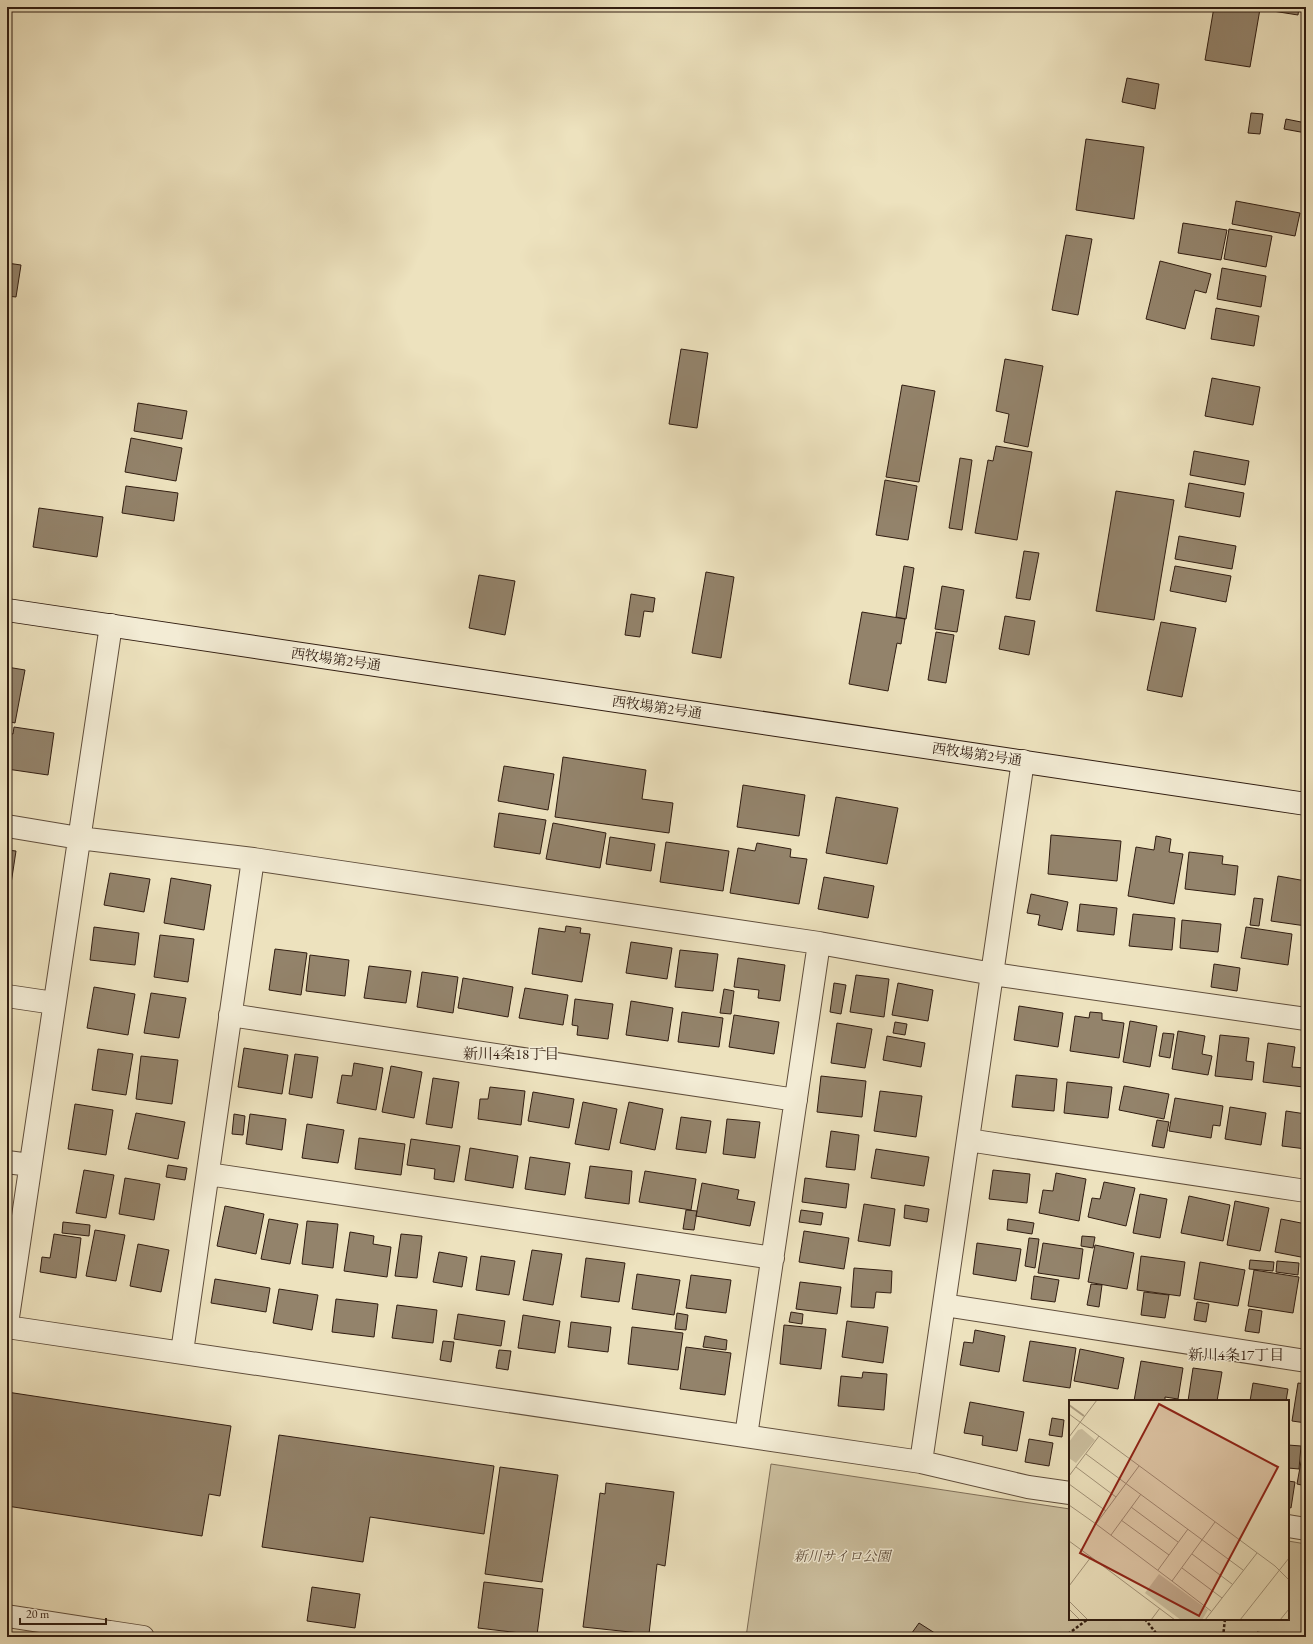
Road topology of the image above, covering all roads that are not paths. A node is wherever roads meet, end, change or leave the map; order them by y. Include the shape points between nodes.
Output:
1 (7, 610) edge
2 (111, 625) junction
3 (1023, 761) junction
4 (1306, 804) edge
5 (7, 826) edge
6 (79, 838) junction
7 (253, 859) junction
8 (819, 943) junction
9 (993, 974) junction
10 (7, 996) edge
11 (54, 1003) junction
12 (230, 1015) junction
13 (1306, 1019) edge
14 (796, 1100) junction
15 (968, 1140) junction
16 (7, 1162) edge
17 (30, 1165) junction
18 (208, 1174) junction
19 (1306, 1191) edge
20 (773, 1258) junction
21 (944, 1305) junction
22 (7, 1325) edge
23 (182, 1352) junction
24 (1306, 1361) edge
25 (746, 1436) junction
26 (921, 1462) junction
27 (1069, 1493) edge
28 (1289, 1526) edge
29 (1306, 1529) edge
30 (7, 1616) edge
31 (110, 1635) edge
32 (143, 1637) edge

1 - 2 street, 西牧場第2号通
2 - 3 street, 西牧場第2号通
2 - 6 street
3 - 4 street, 西牧場第2号通
3 - 9 street
5 - 6 street
6 - 7 street
6 - 11 street
7 - 8 street
7 - 12 street
8 - 9 street
8 - 14 street
9 - 13 street
9 - 15 street
10 - 11 street
11 - 17 street
12 - 14 street
12 - 18 street
14 - 20 street
15 - 19 street
15 - 21 street
16 - 17 street
17 - 22 street
18 - 20 street
18 - 23 street
20 - 25 street
21 - 24 street
21 - 26 street
22 - 23 street
23 - 25 street
25 - 26 street
26 - 27 street via 1028,1487
28 - 29 street
30 - 31 street
31 - 32 street

